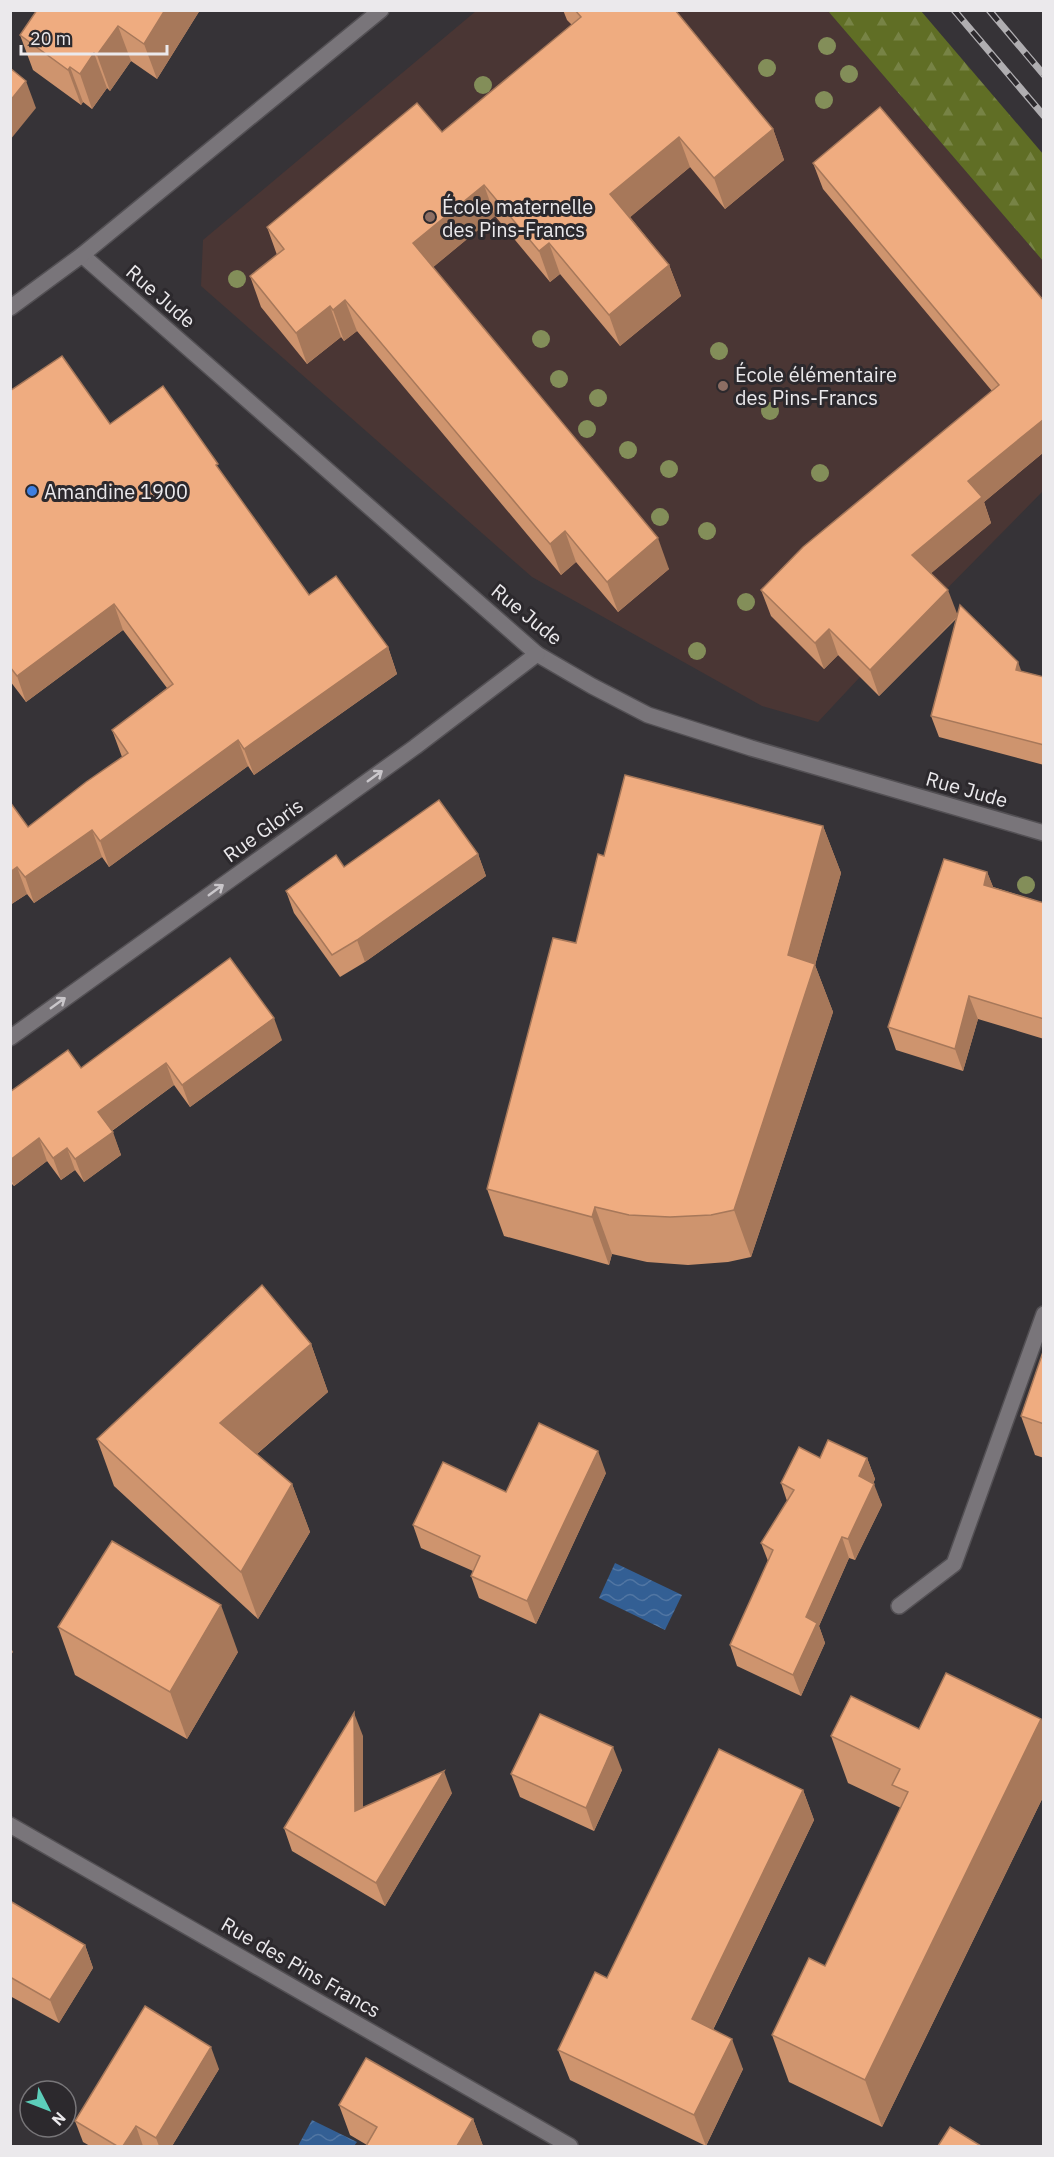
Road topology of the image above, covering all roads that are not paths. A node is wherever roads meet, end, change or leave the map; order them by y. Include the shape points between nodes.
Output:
1 (381, 10) edge
2 (82, 255) junction
3 (10, 308) edge
4 (537, 654) junction
5 (1044, 833) edge
6 (10, 1038) edge
7 (1044, 1314) edge
8 (900, 1606) dead end
9 (10, 1824) edge
10 (570, 2146) edge

1 - 2 street
2 - 3 street
2 - 4 street, Rue Jude
4 - 5 street, Rue Jude via 648,715
6 -> 4 street, Rue Gloris via 415,747
7 - 8 street via 954,1564
9 - 10 street, Rue des Pins Francs

